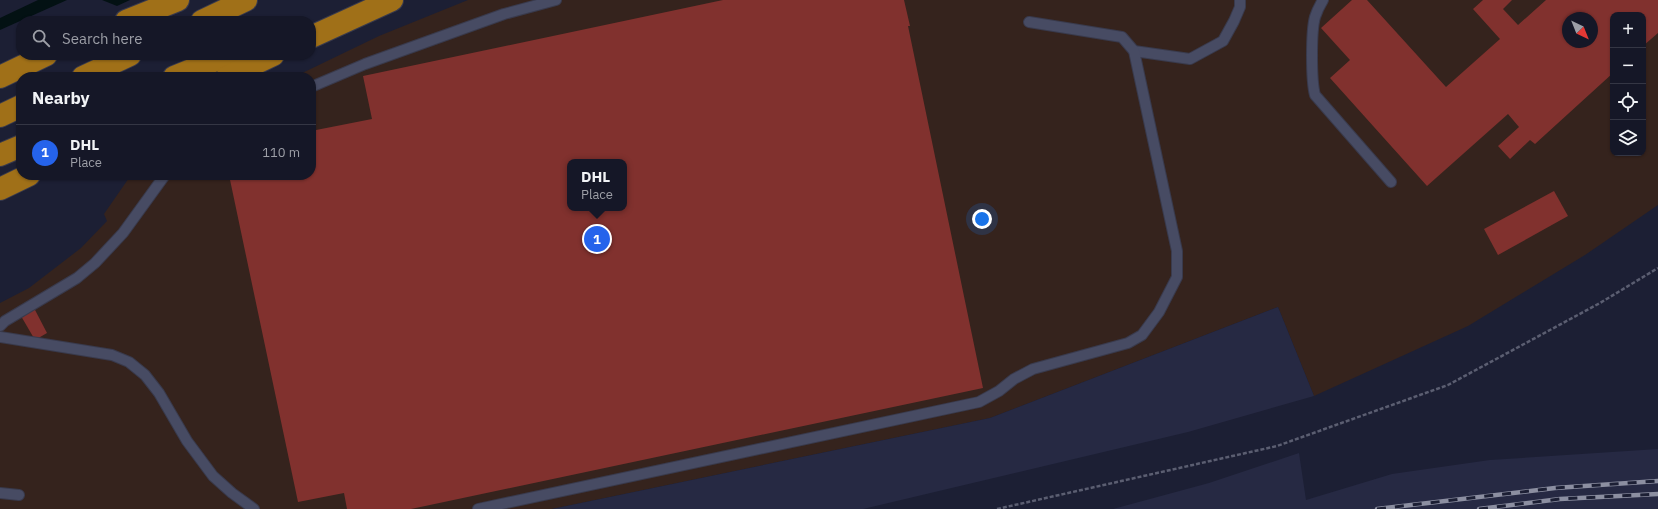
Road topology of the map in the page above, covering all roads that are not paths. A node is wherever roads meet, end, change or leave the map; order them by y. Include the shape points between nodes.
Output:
1 (178, 0) edge
2 (246, 0) edge
3 (362, 0) edge
4 (392, 0) edge
5 (556, 0) edge
6 (1240, 0) edge
7 (1323, 0) edge
8 (138, 16) edge
9 (212, 16) edge
10 (316, 19) edge
11 (1029, 22) dead end
12 (316, 35) edge
13 (1134, 51) junction
14 (36, 60) edge
15 (119, 60) edge
16 (216, 60) edge
17 (263, 60) edge
18 (94, 72) edge
19 (186, 72) edge
20 (237, 72) edge
21 (0, 77) edge
22 (316, 85) edge
23 (16, 108) edge
24 (0, 116) edge
25 (16, 148) edge
26 (0, 155) edge
27 (18, 180) edge
28 (161, 180) edge
29 (1391, 182) dead end
30 (0, 189) edge
31 (0, 326) edge
32 (0, 337) edge
33 (0, 493) edge
34 (19, 494) dead end
35 (254, 509) edge
36 (478, 509) edge

1 - 8 highway
2 - 9 highway
3 - 10 highway
4 - 12 highway
5 - 22 lane via 504,14 365,64
6 - 13 lane via 1240,7 1223,41 1190,59
7 - 29 lane via 1314,18 1313,28 1314,95
11 - 13 lane via 1122,37
13 - 36 lane via 1177,251 1177,277 1159,312 1142,335 1128,343 1033,369 979,402
14 - 21 highway
15 - 18 highway
16 - 19 highway
17 - 20 highway
23 - 24 highway
25 - 26 highway
27 - 30 highway
28 - 31 lane via 123,233 95,263 77,278
32 - 35 lane via 112,355 129,362 145,375 187,441 213,476
33 - 34 lane

